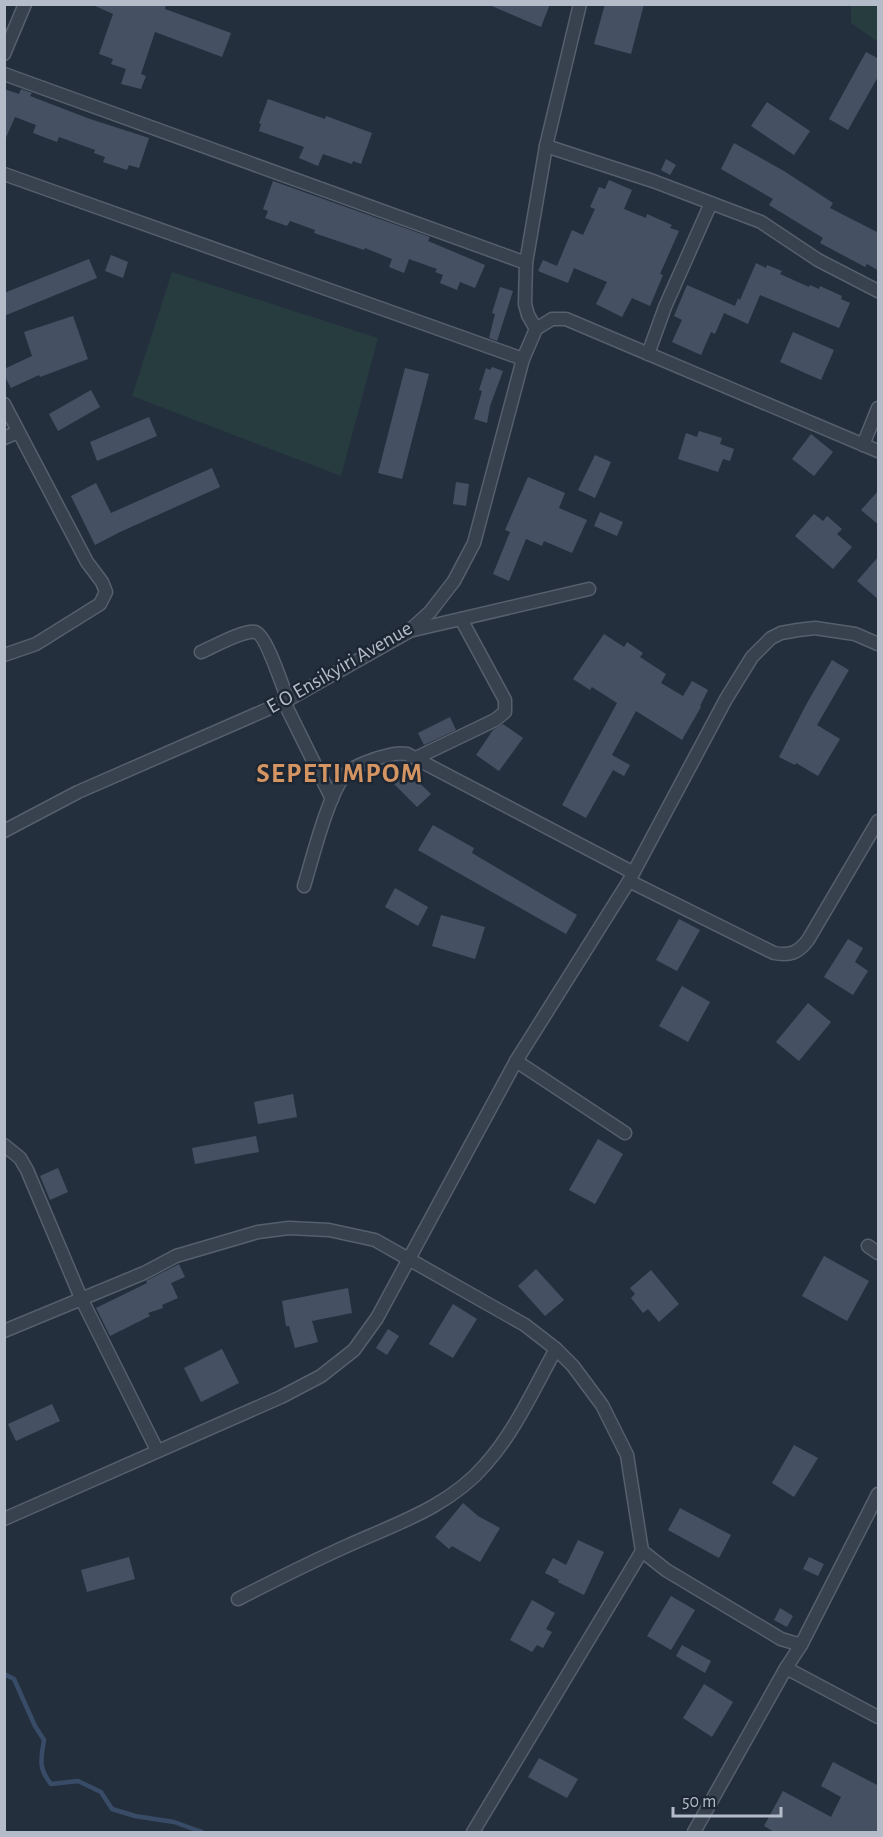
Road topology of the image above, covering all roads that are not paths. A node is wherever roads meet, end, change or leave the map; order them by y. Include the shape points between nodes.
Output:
1 (25, 4) edge
2 (580, 4) edge
3 (4, 54) edge
4 (4, 74) edge
5 (546, 146) junction
6 (4, 174) edge
7 (711, 203) junction
8 (526, 262) junction
9 (879, 291) edge
10 (536, 328) junction
11 (648, 354) junction
12 (523, 359) junction
13 (4, 404) edge
14 (879, 408) edge
15 (18, 432) junction
16 (4, 438) edge
17 (863, 445) junction
18 (879, 451) edge
19 (589, 589) dead end
20 (461, 619) junction
21 (408, 632) junction
22 (879, 644) edge
23 (201, 652) dead end
24 (4, 655) edge
25 (286, 701) junction
26 (416, 758) junction
27 (332, 799) junction
28 (879, 822) edge
29 (4, 831) edge
30 (630, 877) junction
31 (304, 886) dead end
32 (516, 1060) junction
33 (624, 1133) dead end
34 (4, 1145) edge
35 (410, 1259) junction
36 (81, 1298) junction
37 (4, 1331) edge
38 (556, 1349) junction
39 (157, 1450) junction
40 (879, 1494) edge
41 (4, 1518) edge
42 (642, 1551) junction
43 (238, 1599) dead end
44 (801, 1645) junction
45 (786, 1668) junction
46 (879, 1717) edge
47 (473, 1833) edge
48 (694, 1833) edge

1 - 3 street
2 - 5 street
4 - 8 street
5 - 7 street
5 - 8 street
6 - 12 street
7 - 9 street via 761,222 819,260
7 - 11 street
8 - 10 street via 525,304
10 - 11 street via 552,319 566,319
10 - 12 street, E O Ensikyiri Avenue
11 - 17 street
12 - 21 street, E O Ensikyiri Avenue via 474,543 454,581
13 - 15 street
14 - 17 street
15 - 16 street
15 - 24 street via 106,592 100,604 36,644
17 - 18 street
19 - 20 street
20 - 21 street
20 - 26 street via 505,700 505,712
21 - 25 street, E O Ensikyiri Avenue
22 - 30 street via 855,634 815,628 781,633 763,645 726,699
23 - 25 street via 246,633 261,635
25 - 27 street
25 - 29 street, E O Ensikyiri Avenue via 78,792
26 - 27 street via 393,753 356,766 340,782
26 - 30 street
27 - 31 street
28 - 30 street via 808,940 793,954 774,953
30 - 32 street
32 - 33 street
32 - 35 street
34 - 36 street via 27,1170
35 - 36 street via 375,1240 354,1234 289,1228 258,1232 176,1256
35 - 38 street via 525,1325
35 - 39 street via 354,1350 321,1376
36 - 37 street
36 - 39 street
38 - 42 street via 602,1405 627,1455
38 - 43 street via 510,1430 470,1481 432,1508
39 - 41 street
40 - 44 street
42 - 44 street via 666,1570 782,1639
42 - 47 street
44 - 45 street
45 - 46 street
45 - 48 street

